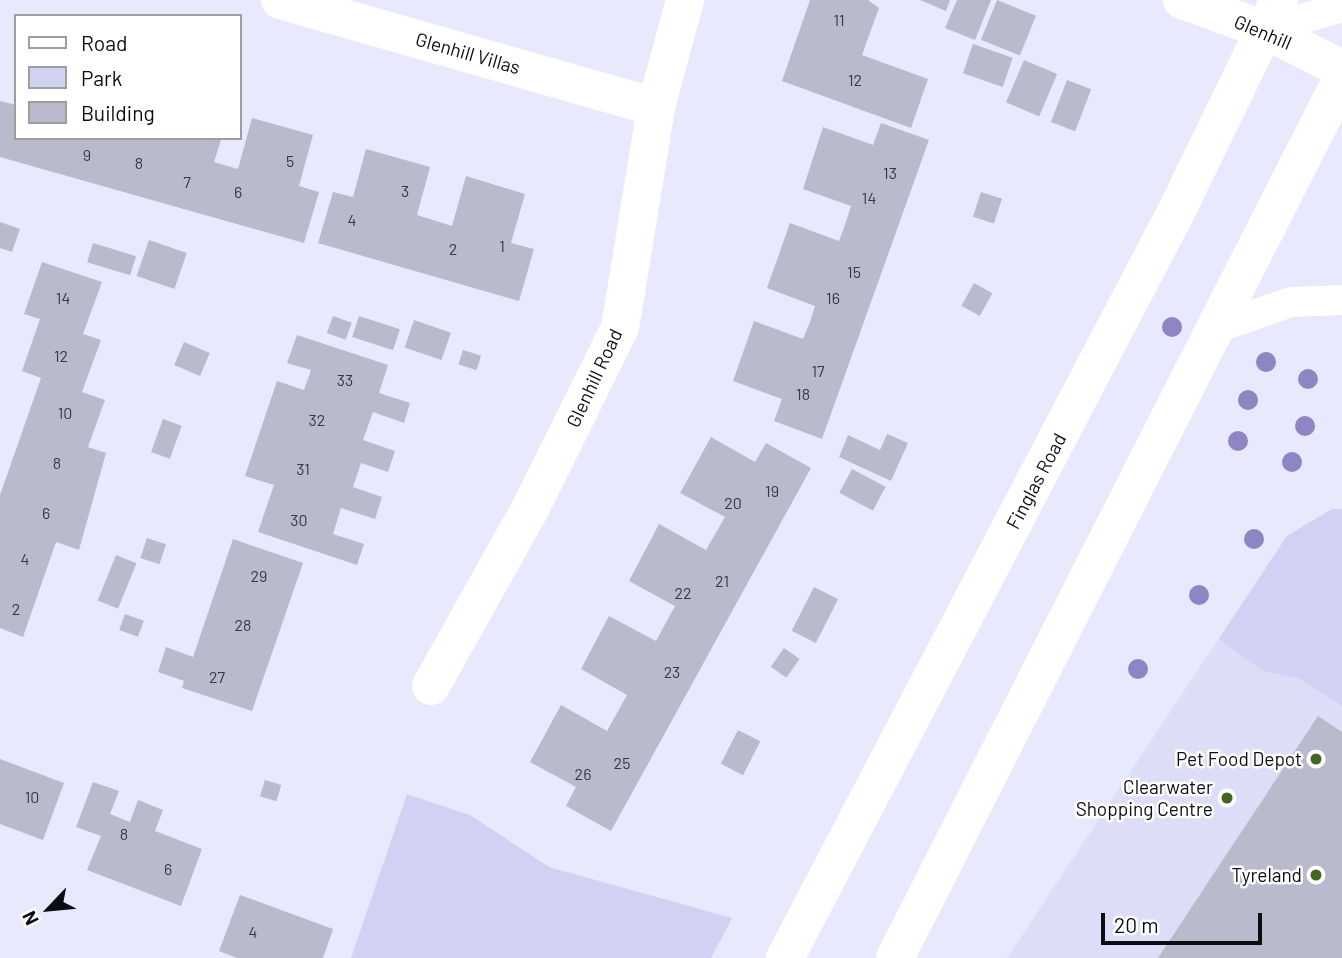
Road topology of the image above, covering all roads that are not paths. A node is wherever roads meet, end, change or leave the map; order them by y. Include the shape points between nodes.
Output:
1 (280, 0) edge
2 (685, 0) edge
3 (1182, 0) edge
4 (1342, 7) edge
5 (1272, 15) edge
6 (1342, 69) edge
7 (1342, 79) edge
8 (656, 107) junction
9 (1342, 300) edge
10 (1211, 330) junction
11 (431, 686) dead end
12 (785, 958) edge
13 (895, 958) edge

1 - 8 main road, Glenhill Villas
2 - 8 main road, Glenhill Road
3 - 5 main road, Glenhill
4 - 5 lane
5 - 6 main road, Glenhill
5 - 12 main road, Finglas Road via 1170,225
7 - 10 main road
8 - 11 main road, Glenhill Road via 620,328 530,509
9 - 10 lane via 1291,302
10 - 13 main road

